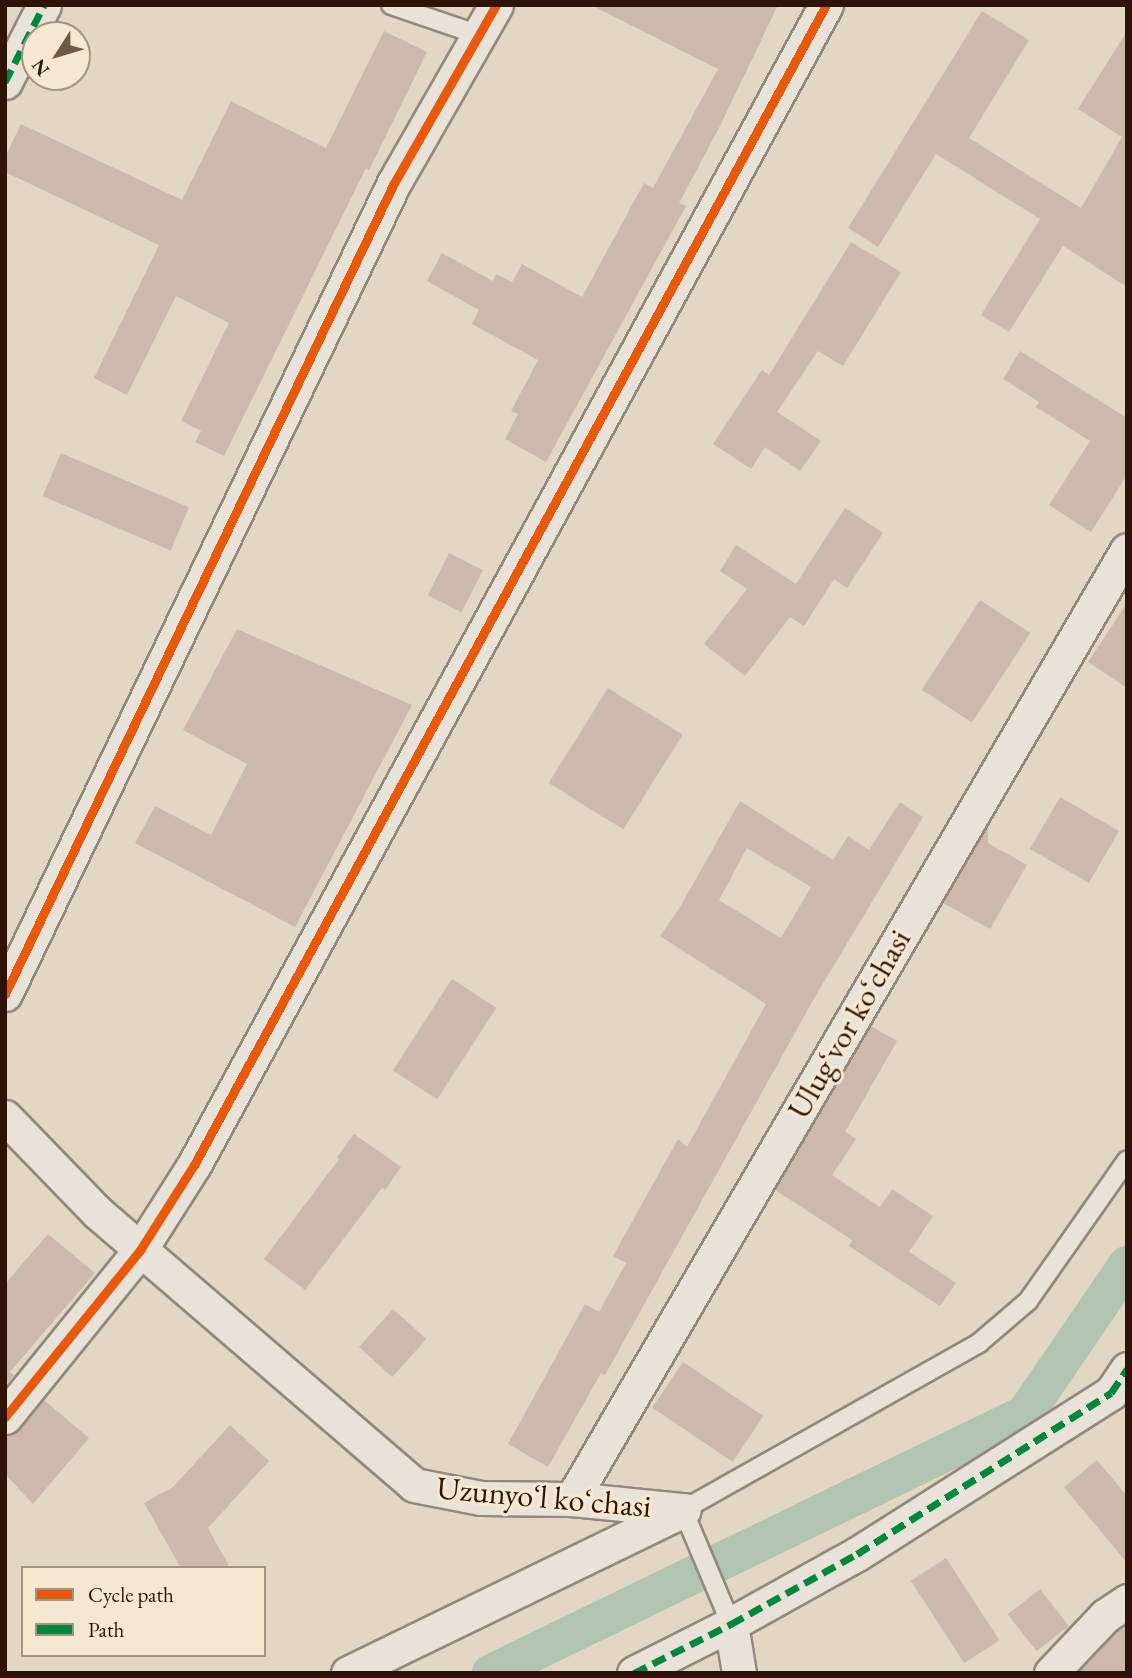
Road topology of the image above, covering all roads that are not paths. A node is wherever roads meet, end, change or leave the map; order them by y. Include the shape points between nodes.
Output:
1 (44, 5) edge
2 (391, 5) edge
3 (496, 5) edge
4 (826, 5) edge
5 (479, 35) junction
6 (5, 82) edge
7 (1127, 550) edge
8 (5, 994) edge
9 (5, 1117) edge
10 (1127, 1160) edge
11 (140, 1250) junction
12 (1127, 1369) edge
13 (5, 1417) edge
14 (572, 1499) junction
15 (683, 1510) junction
16 (1127, 1601) edge
17 (731, 1624) junction
18 (348, 1673) edge
19 (634, 1673) edge
20 (739, 1673) edge
21 (1052, 1673) edge

1 - 6 street
2 - 5 lane
3 - 5 street
4 - 11 street via 194,1165
5 - 8 street via 394,183
7 - 14 street, Ulugʻvor koʻchasi
9 - 11 street, Uzunyoʻl koʻchasi
10 - 15 lane via 1028,1301 979,1343
11 - 13 street
11 - 14 street, Uzunyoʻl koʻchasi via 414,1485 481,1498
12 - 17 street via 1111,1393 857,1554
14 - 15 street, Uzunyoʻl koʻchasi
15 - 17 lane
15 - 18 street, Uzunyoʻl koʻchasi
16 - 21 street via 1105,1616
17 - 19 street
17 - 20 street

